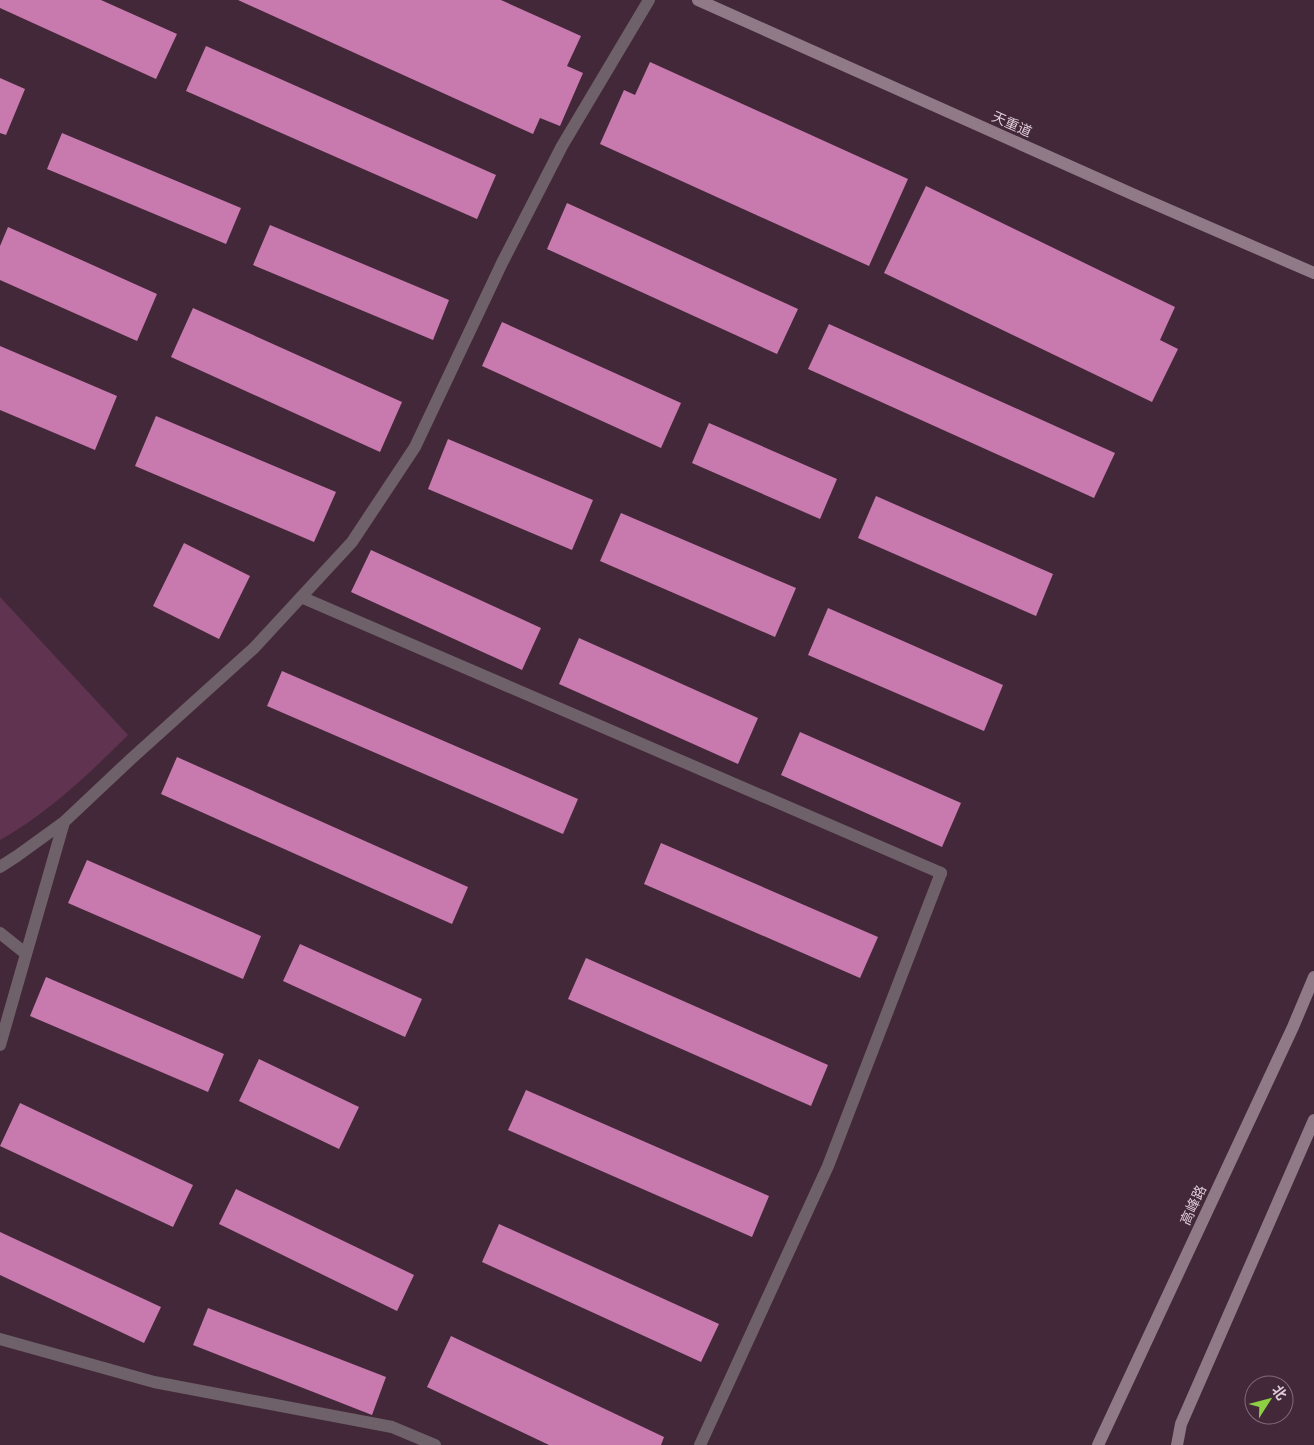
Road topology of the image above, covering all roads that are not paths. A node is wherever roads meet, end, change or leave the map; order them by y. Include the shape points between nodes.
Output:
1 (649, 0) edge
2 (698, 0) edge
3 (1314, 274) edge
4 (301, 597) junction
5 (64, 822) junction
6 (0, 867) edge
7 (0, 933) edge
8 (25, 953) junction
9 (1314, 977) edge
10 (0, 1045) edge
11 (1314, 1120) edge
12 (0, 1339) edge
13 (435, 1445) edge
14 (700, 1445) edge
15 (1098, 1445) edge
16 (1177, 1445) edge

1 - 4 street via 562,146 502,263 415,447 352,542
2 - 3 main road, 天重道
4 - 5 street via 254,648
4 - 14 street via 941,873 828,1166
5 - 6 street
5 - 8 street
7 - 8 street
8 - 10 street
9 - 15 main road, 高峰路
11 - 16 main road via 1181,1424
12 - 13 street via 154,1382 392,1427

